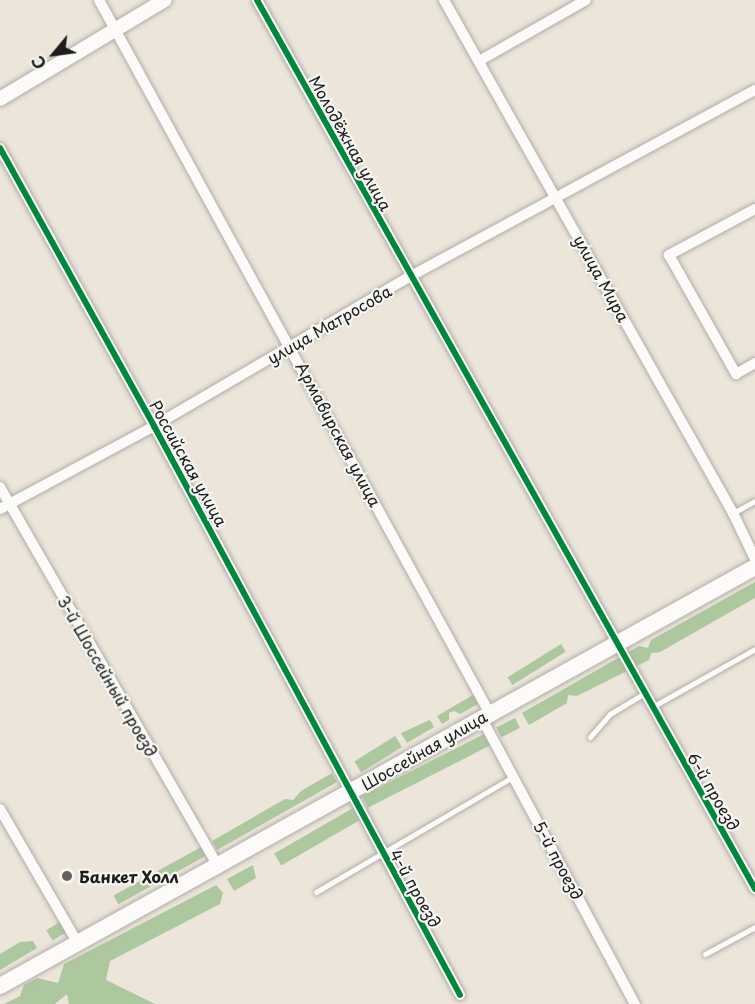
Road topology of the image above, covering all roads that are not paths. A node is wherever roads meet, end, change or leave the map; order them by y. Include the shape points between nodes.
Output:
1 (99, 0) edge
2 (165, 0) edge
3 (257, 0) edge
4 (444, 0) edge
5 (586, 0) edge
6 (114, 29) junction
7 (479, 61) junction
8 (755, 90) edge
9 (0, 99) edge
10 (0, 148) edge
11 (558, 199) junction
12 (755, 209) edge
13 (409, 277) junction
14 (291, 346) junction
15 (755, 363) edge
16 (154, 426) junction
17 (0, 487) edge
18 (755, 501) edge
19 (5, 507) edge
20 (733, 513) junction
21 (755, 559) edge
22 (755, 567) edge
23 (615, 644) junction
24 (755, 649) edge
25 (643, 694) junction
26 (650, 707) junction
27 (485, 715) junction
28 (590, 737) dead end
29 (514, 776) junction
30 (352, 792) junction
31 (0, 809) edge
32 (382, 854) junction
33 (217, 865) junction
34 (755, 889) edge
35 (316, 892) dead end
36 (755, 927) edge
37 (77, 942) junction
38 (705, 954) dead end
39 (0, 986) edge
40 (460, 995) dead end
41 (635, 1004) edge

1 - 6 street, Армавирская улица
2 - 6 street
3 - 13 street, Молодёжная улица
4 - 7 street, улица Мира
5 - 7 street
6 - 9 street
6 - 14 street, Армавирская улица
7 - 11 street, улица Мира
8 - 11 street, улица Матросова
10 - 16 street, Российская улица
11 - 13 street, улица Матросова
11 - 20 street, улица Мира
12 - 15 street via 669,255 736,374
13 - 14 street, улица Матросова
13 - 23 street, Молодёжная улица
14 - 16 street, улица Матросова
14 - 27 street, Армавирская улица
16 - 19 street, улица Матросова
16 - 30 street, Российская улица
17 - 19 street, 3-й Шоссейный проезд
18 - 20 lane
19 - 33 street, 3-й Шоссейный проезд
20 - 21 street, улица Мира
22 - 23 main road, Шоссейная улица
23 - 25 street, 6-й проезд
23 - 27 main road, Шоссейная улица
24 - 26 lane
25 - 26 street, 6-й проезд
25 - 28 lane via 610,714
26 - 34 street, 6-й проезд
27 - 29 street, 5-й проезд
27 - 30 main road, Шоссейная улица
29 - 32 lane
29 - 41 street, 5-й проезд
30 - 32 street, 4-й проезд
30 - 33 main road, Шоссейная улица
31 - 37 street
32 - 35 lane
32 - 40 street, 4-й проезд
33 - 37 main road, Шоссейная улица
36 - 38 lane
37 - 39 main road, Шоссейная улица

